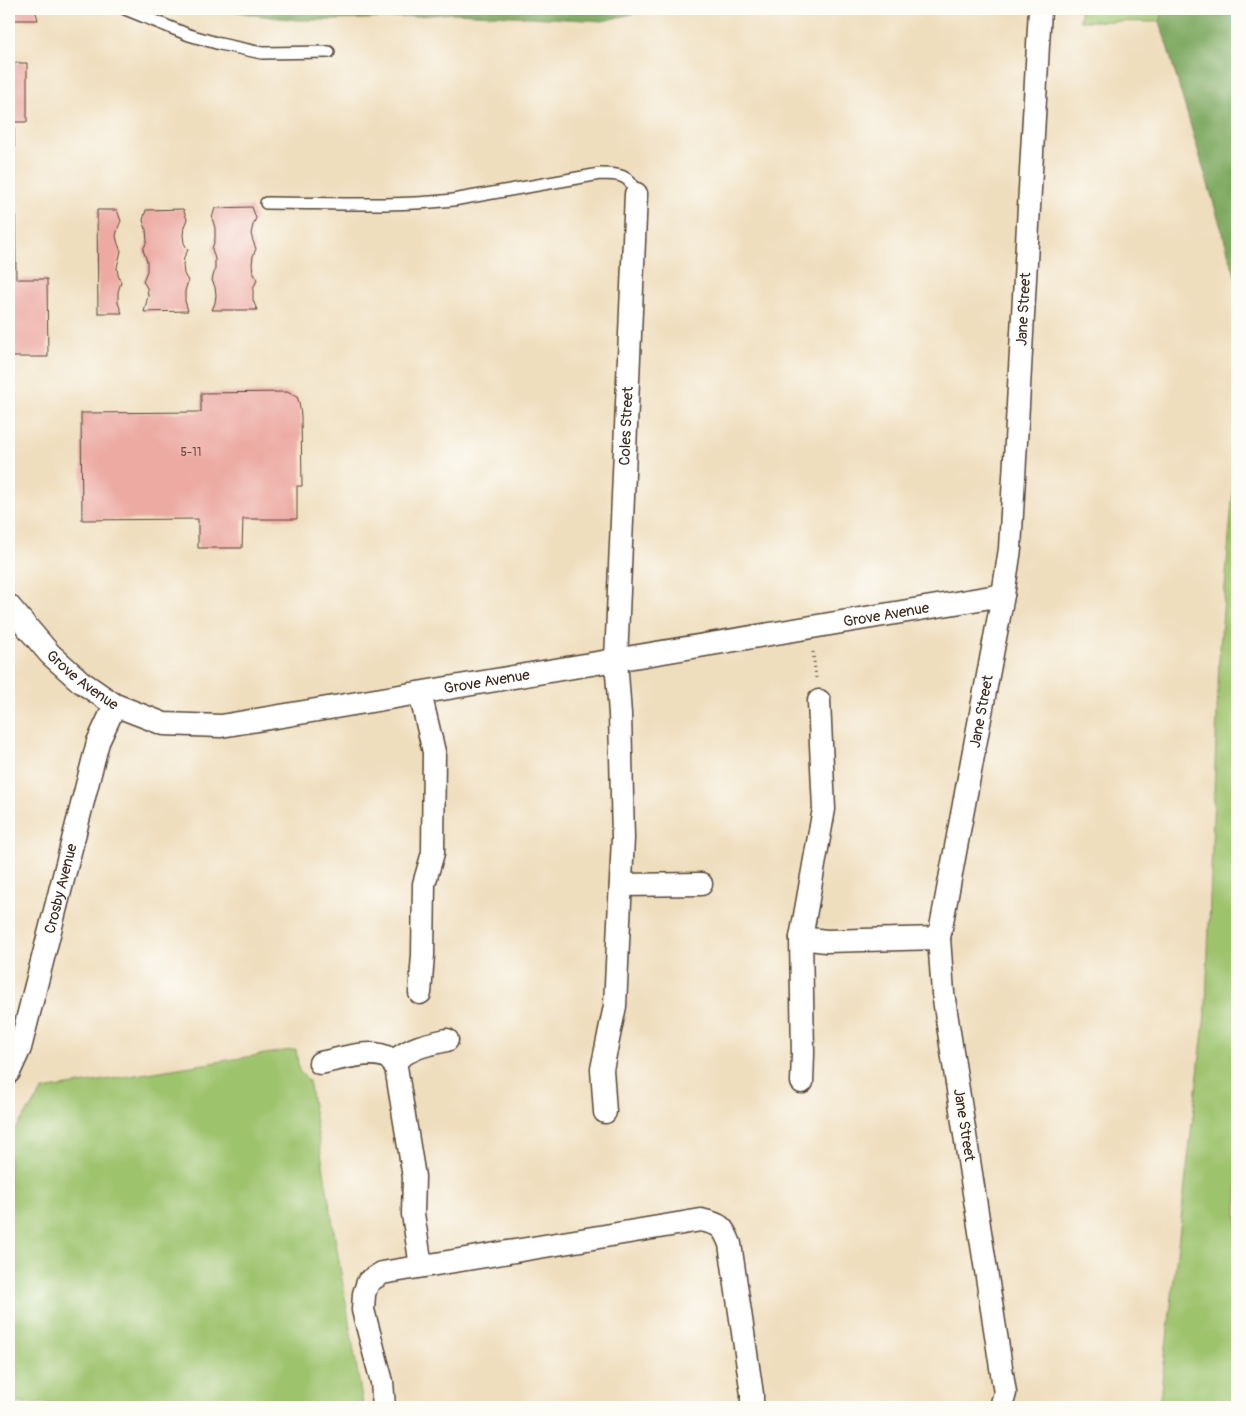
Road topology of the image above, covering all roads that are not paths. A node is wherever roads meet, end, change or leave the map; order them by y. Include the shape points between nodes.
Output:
1 (125, 9) edge
2 (1040, 9) edge
3 (329, 52) dead end
4 (636, 194) joint
5 (266, 203) dead end
6 (1003, 595) junction
7 (9, 606) edge
8 (616, 660) junction
9 (420, 692) junction
10 (819, 701) road end
11 (115, 705) junction
12 (701, 884) dead end
13 (621, 885) junction
14 (801, 938) junction
15 (939, 938) junction
16 (420, 993) dead end
17 (447, 1040) dead end
18 (392, 1062) junction
19 (320, 1063) dead end
20 (9, 1072) edge
21 (802, 1082) dead end
22 (605, 1112) dead end
23 (422, 1266) junction
24 (384, 1407) edge
25 (752, 1407) edge
26 (1001, 1407) edge

1 - 3 lane via 189,35 262,53
2 - 6 street, Jane Street via 1010,549
4 - 5 lane via 626,177 600,174 435,202
4 - 8 street, Coles Street
6 - 8 street, Grove Avenue
6 - 15 street, Jane Street
7 - 11 street, Grove Avenue via 50,654
8 - 9 street, Grove Avenue
8 - 13 street, Coles Street via 623,838
9 - 11 street, Grove Avenue via 221,726 164,724
9 - 16 street via 434,752 433,852 424,884
10 - 14 street via 824,809
11 - 20 street, Crosby Avenue via 98,742 20,1048
12 - 13 street
13 - 22 street, Coles Street via 616,1006 602,1069
14 - 15 street via 826,941
14 - 21 street
15 - 26 street, Jane Street via 943,993 1006,1393
17 - 18 street via 422,1045
18 - 19 street via 389,1058 369,1054
18 - 23 street via 396,1067 414,1177 413,1214
23 - 24 street via 382,1273 368,1282 364,1294 363,1310 382,1382
23 - 25 street via 701,1220 715,1223 725,1231 730,1244

